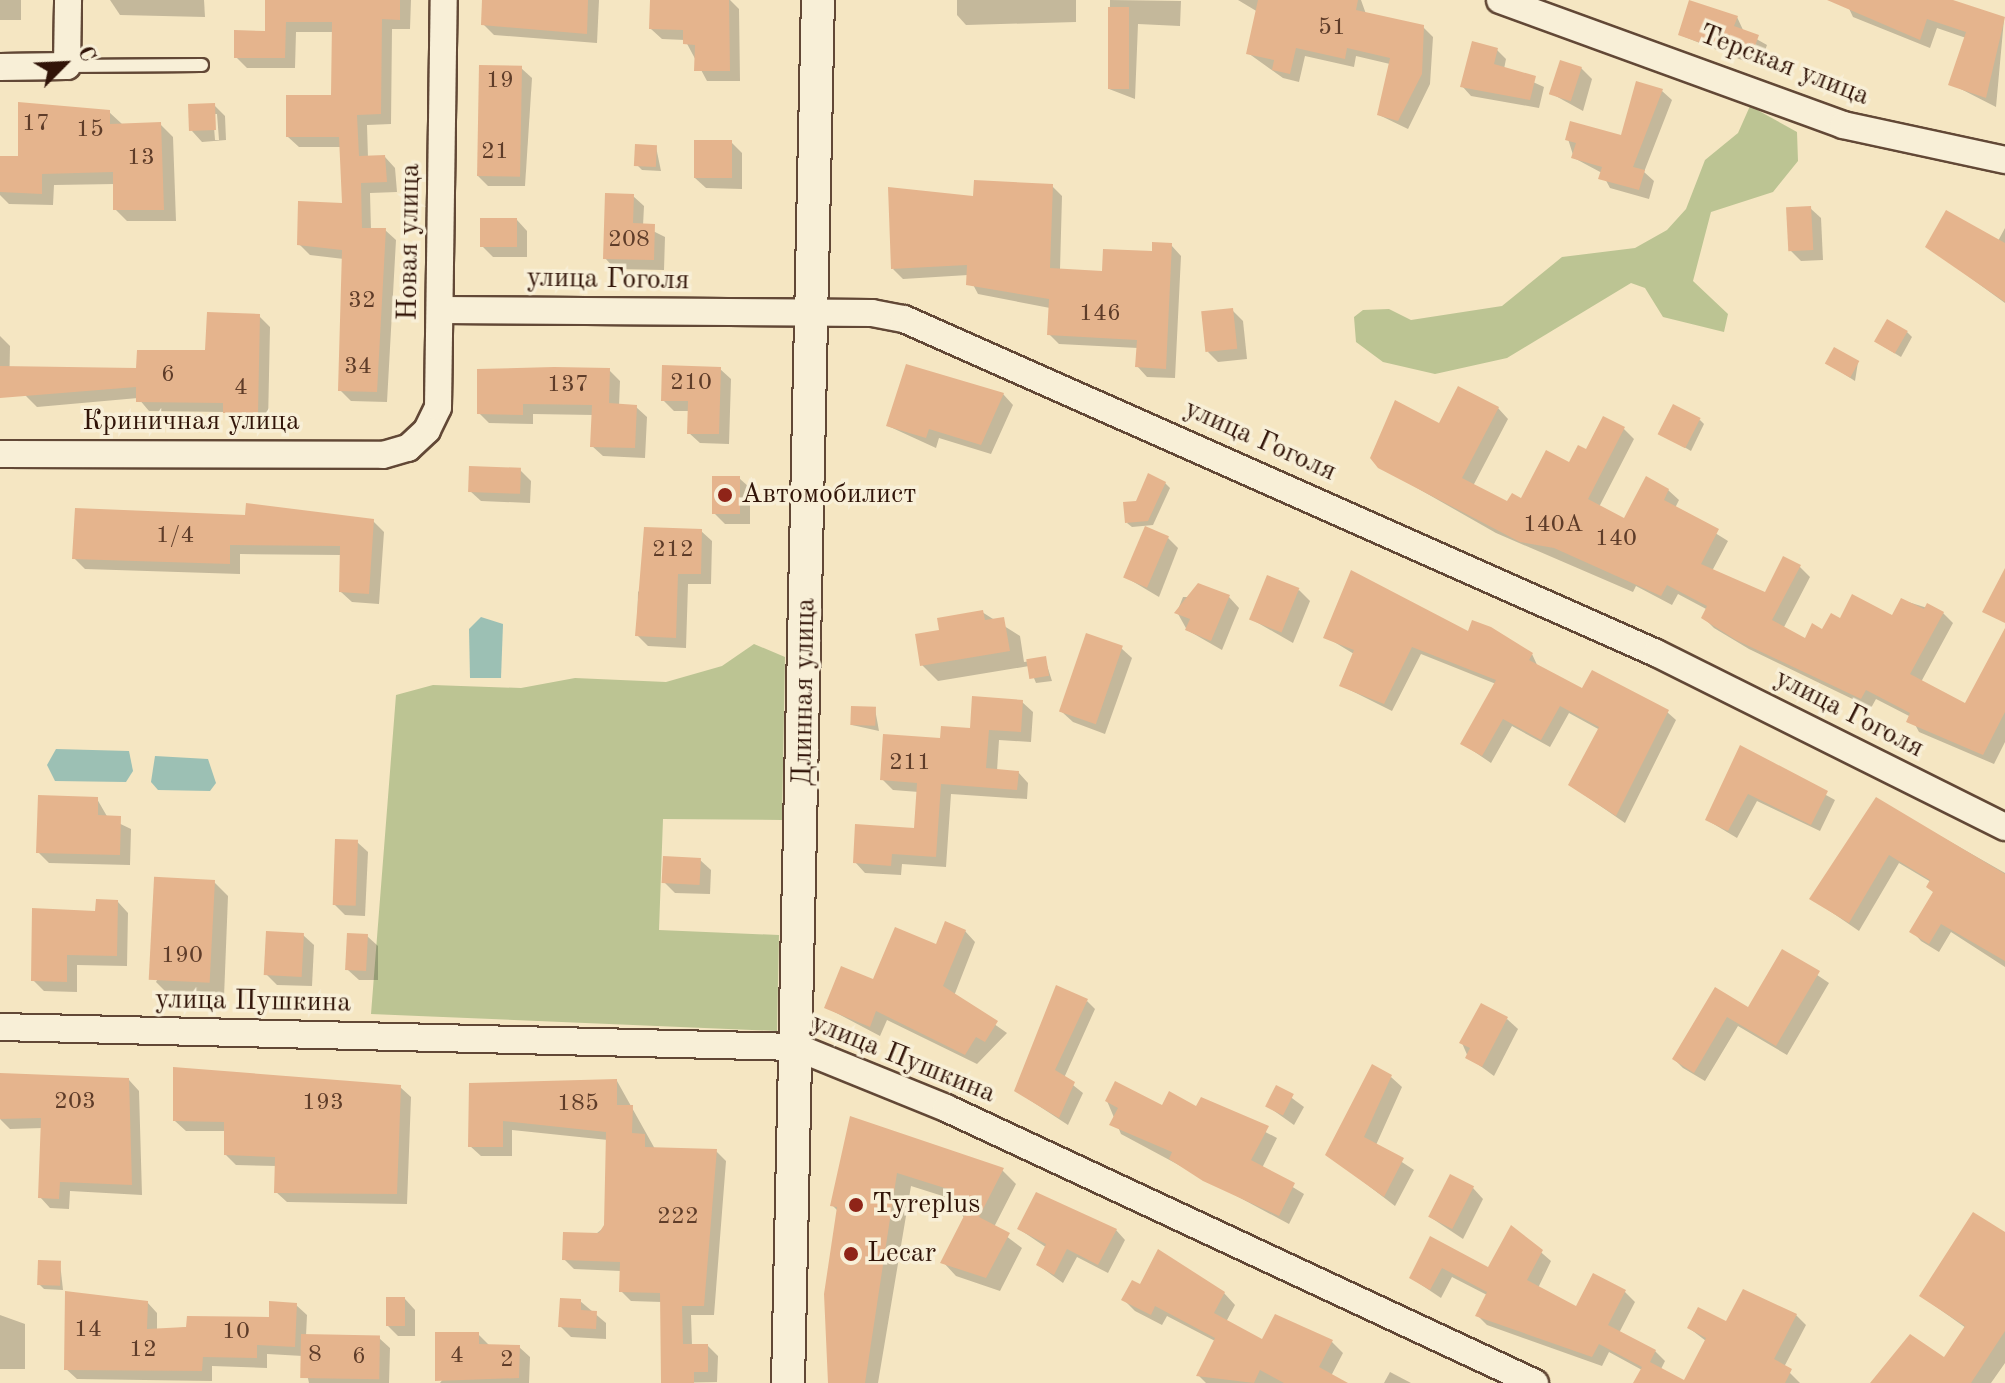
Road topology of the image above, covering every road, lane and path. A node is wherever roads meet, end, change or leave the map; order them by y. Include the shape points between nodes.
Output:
1 (68, 0) edge
2 (444, 0) edge
3 (818, 0) edge
4 (1500, 0) edge
5 (202, 65) dead end
6 (67, 66) junction
7 (0, 67) edge
8 (2005, 160) edge
9 (442, 310) junction
10 (815, 314) junction
11 (0, 454) edge
12 (383, 455) joint
13 (2005, 827) edge
14 (0, 1027) edge
15 (796, 1047) junction
16 (788, 1383) edge
17 (1535, 1383) edge

1 - 6 street
2 - 9 street, Новая улица
3 - 10 street, Длинная улица
4 - 8 street, Терская улица via 1843,125
5 - 6 lane
6 - 7 street
9 - 10 street, улица Гоголя
9 - 12 street, Новая улица via 438,407 408,448
10 - 13 street, улица Гоголя via 904,319 982,351 1656,653
10 - 15 street, Длинная улица
11 - 12 street, Криничная улица
14 - 15 street, улица Пушкина
15 - 16 street, Длинная улица
15 - 17 street, улица Пушкина via 946,1108

